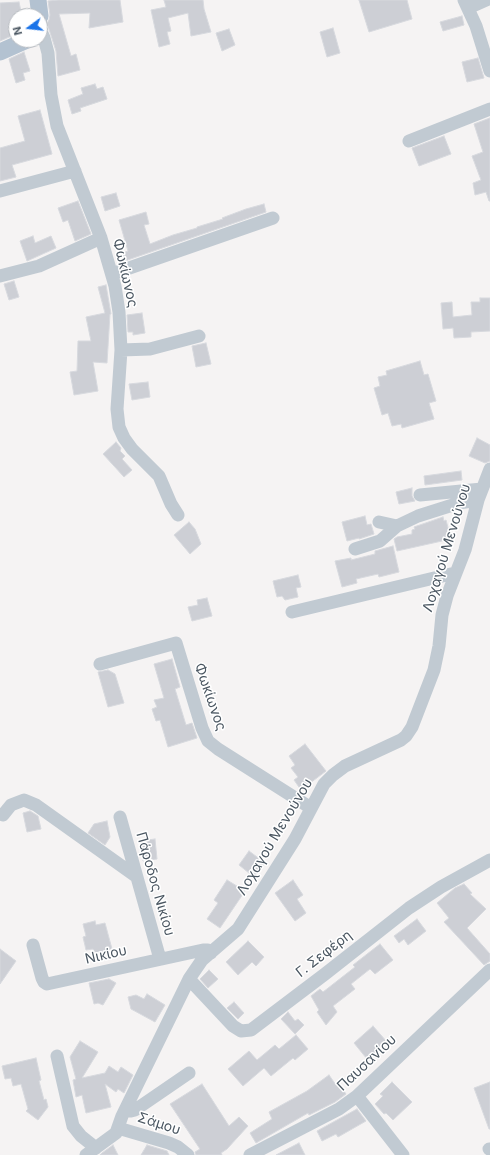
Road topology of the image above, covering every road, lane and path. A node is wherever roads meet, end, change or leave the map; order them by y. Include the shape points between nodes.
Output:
1 (486, 0) edge
2 (466, 4) edge
3 (47, 48) edge
4 (490, 71) edge
5 (490, 109) edge
6 (408, 141) dead end
7 (75, 171) junction
8 (0, 190) edge
9 (273, 218) dead end
10 (101, 238) junction
11 (112, 274) junction
12 (0, 276) edge
13 (199, 336) dead end
14 (121, 350) junction
15 (490, 469) edge
16 (480, 494) junction
17 (420, 495) dead end
18 (178, 515) dead end
19 (378, 522) dead end
20 (397, 526) junction
21 (355, 549) dead end
22 (455, 573) junction
23 (292, 612) dead end
24 (100, 664) dead end
25 (311, 808) junction
26 (3, 815) dead end
27 (120, 817) dead end
28 (490, 860) edge
29 (137, 877) junction
30 (33, 945) dead end
31 (211, 953) junction
32 (160, 959) junction
33 (490, 970) edge
34 (189, 979) junction
35 (57, 1056) dead end
36 (189, 1073) dead end
37 (357, 1096) junction
38 (125, 1110) junction
39 (118, 1128) junction
40 (91, 1151) edge
41 (188, 1155) edge
42 (250, 1155) edge
43 (403, 1155) edge

1 - 2 street
2 - 4 street
3 - 7 street, Φωκίωνος via 55,117
5 - 6 street
7 - 8 street
7 - 10 street, Φωκίωνος
9 - 11 street
10 - 11 street, Φωκίωνος
10 - 12 street via 39,266
11 - 14 street, Φωκίωνος
13 - 14 street via 150,349
14 - 18 street, Φωκίωνος via 117,410 119,427 132,449 159,476
15 - 16 street, Λοχαγού Μενούνου
16 - 17 street
16 - 20 street
16 - 22 street, Λοχαγού Μενούνου via 470,536
19 - 20 street
20 - 21 street via 380,541
22 - 23 street
22 - 25 street, Λοχαγού Μενούνου via 442,615 440,646 434,670 412,727 401,740 337,772 324,784
24 - 25 street, Φωκίωνος via 176,643 208,741
25 - 31 street, Λοχαγού Μενούνου via 295,839 238,929
26 - 29 street via 11,805 24,800 36,805
27 - 29 street, Πάροδος Νικίου
28 - 34 street, Γ. Σεφέρη via 404,911 251,1030 241,1031 233,1026
29 - 32 street, Πάροδος Νικίου
30 - 32 street, Νικίου via 42,978 47,984
31 - 32 street, Νικίου via 206,950
31 - 34 street, Λοχαγού Μενούνου
33 - 37 street, Παυσανίου
34 - 38 street, Λοχαγού Μενούνου
35 - 40 street via 73,1126
36 - 38 street via 135,1110
37 - 42 street, Παυσανίου via 339,1109
37 - 43 street
38 - 39 street, Λοχαγού Μενούνου
39 - 40 street, Λοχαγού Μενούνου via 113,1137
39 - 41 street, Σάμου via 178,1146

